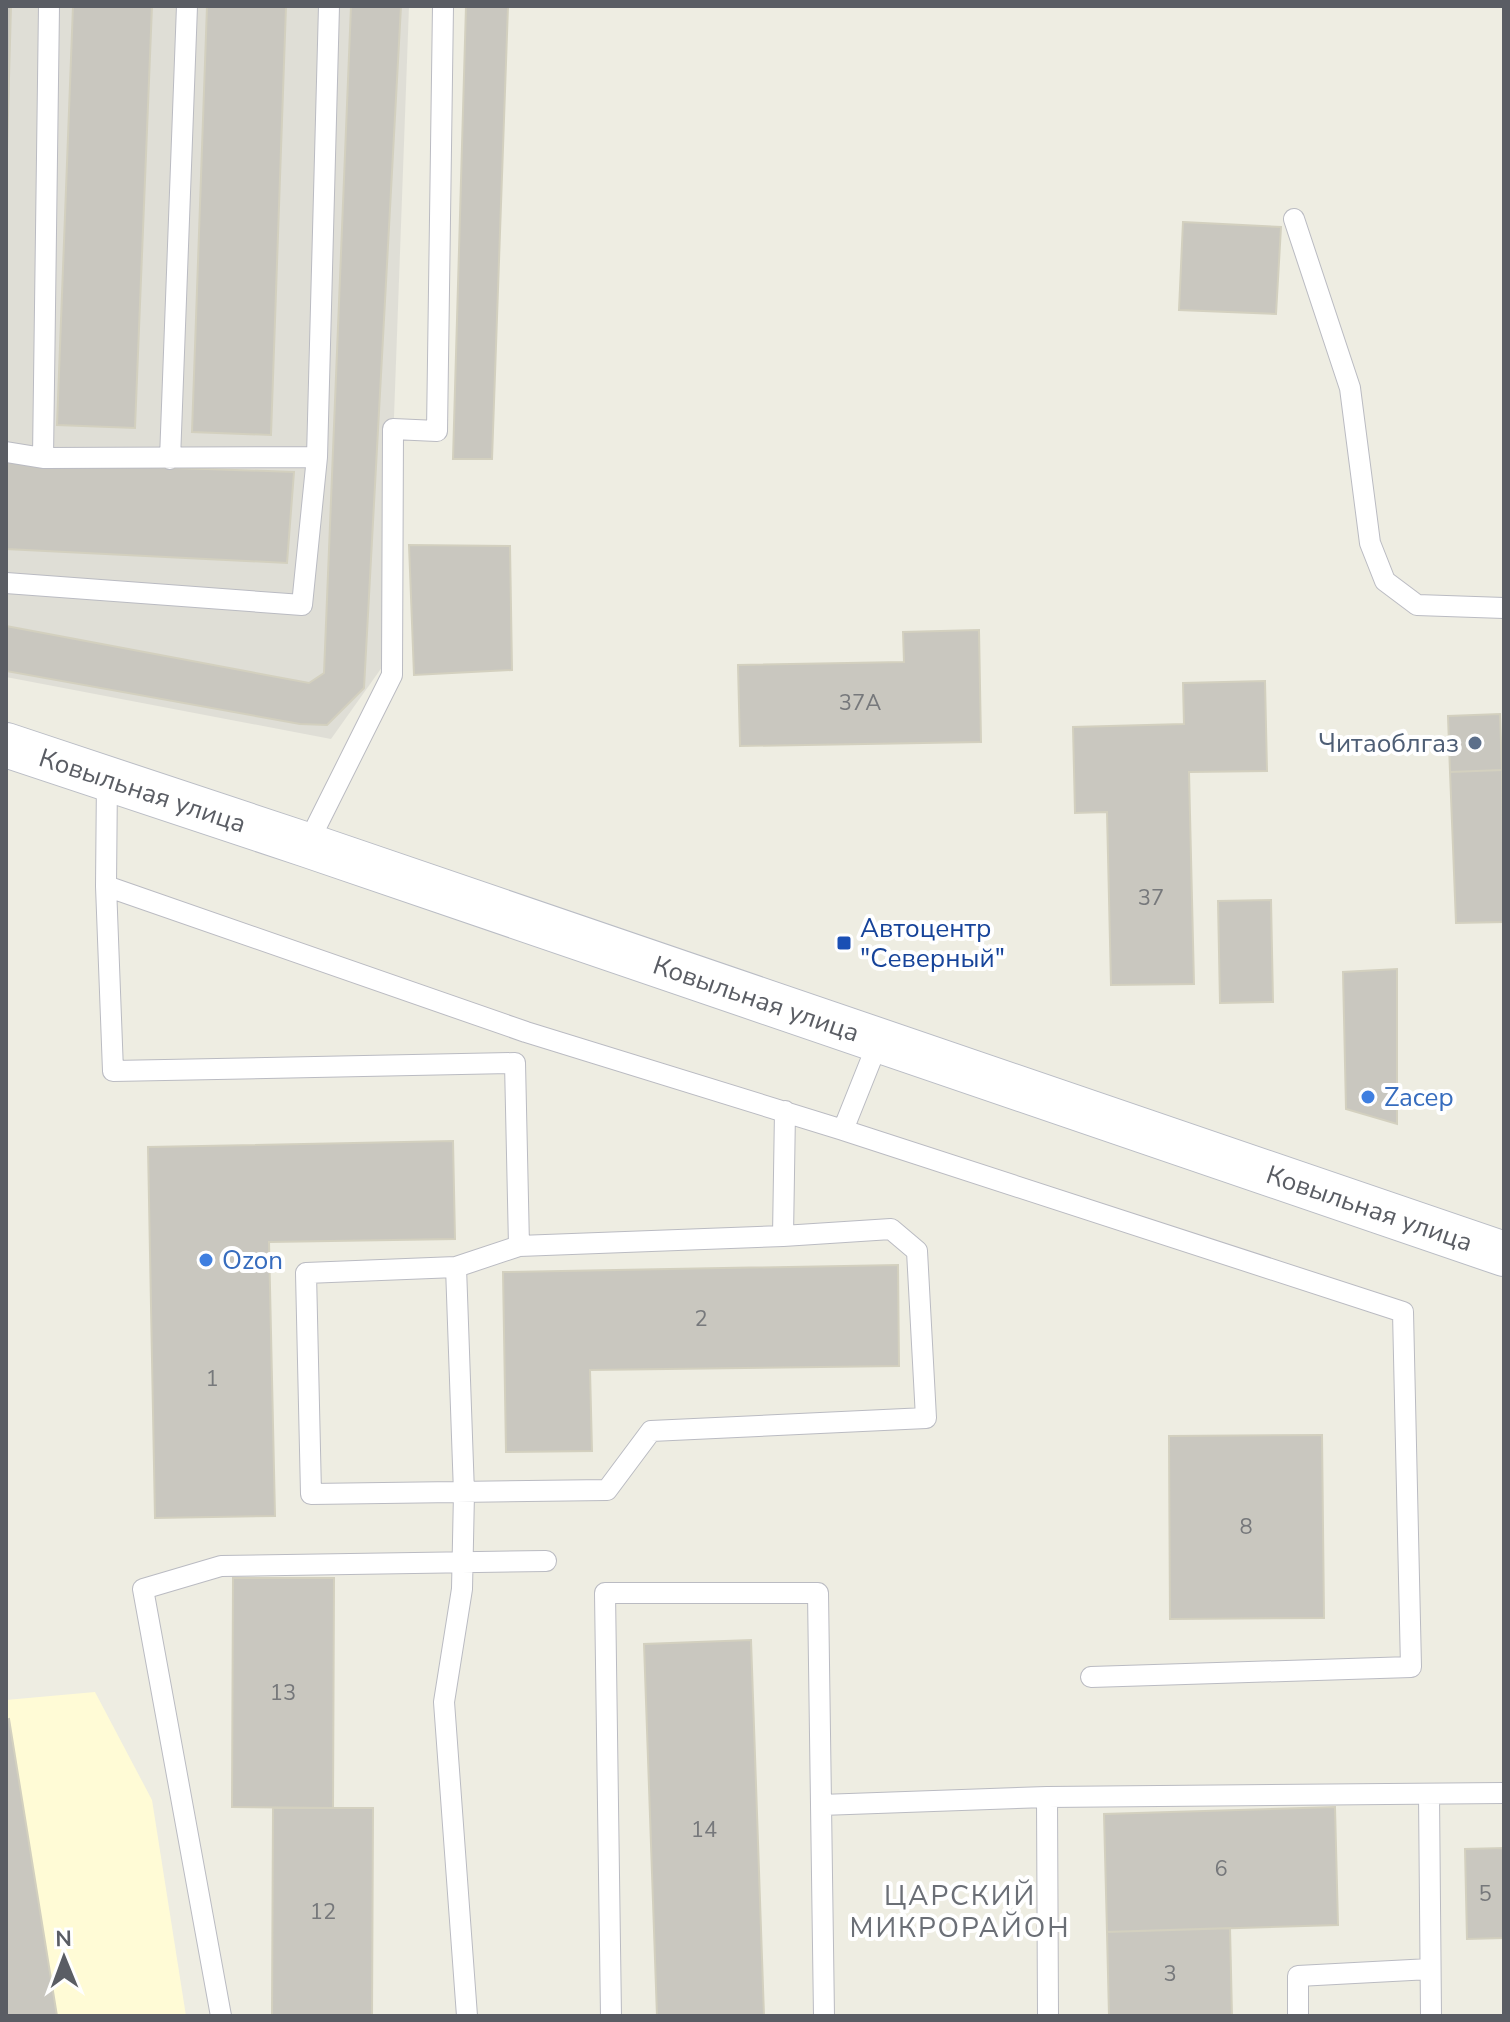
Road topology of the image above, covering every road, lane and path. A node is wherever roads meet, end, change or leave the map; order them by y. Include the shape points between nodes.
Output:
1 (49, 6) edge
2 (187, 6) edge
3 (329, 6) edge
4 (443, 6) edge
5 (1294, 219) dead end
6 (6, 452) edge
7 (317, 457) junction
8 (43, 458) junction
9 (170, 459) junction
10 (6, 583) edge
11 (1504, 608) edge
12 (6, 745) edge
13 (107, 777) junction
14 (307, 845) junction
15 (106, 886) junction
16 (526, 1032) junction
17 (879, 1040) junction
18 (515, 1063) junction
19 (785, 1111) junction
20 (843, 1130) junction
21 (783, 1236) junction
22 (519, 1246) junction
23 (1504, 1254) edge
24 (456, 1267) junction
25 (464, 1493) junction
26 (462, 1560) junction
27 (546, 1561) dead end
28 (1091, 1677) dead end
29 (1504, 1793) edge
30 (1429, 1794) junction
31 (1047, 1797) junction
32 (821, 1805) junction
33 (1430, 1969) junction
34 (221, 2016) edge
35 (467, 2016) edge
36 (611, 2016) edge
37 (824, 2016) edge
38 (1048, 2016) edge
39 (1298, 2016) edge
40 (1431, 2016) edge

1 - 8 lane
2 - 9 lane
3 - 7 lane
4 - 14 lane via 437,431 393,429 392,675
5 - 11 lane via 1350,388 1370,543 1385,581 1417,605
6 - 8 lane
7 - 9 lane
7 - 10 lane via 302,605
8 - 9 lane
12 - 13 main road, Ковыльная улица
13 - 14 main road, Ковыльная улица
13 - 15 lane
14 - 17 main road, Ковыльная улица
15 - 16 lane
15 - 18 lane via 113,1071
16 - 18 lane
16 - 19 lane
17 - 20 lane
17 - 23 main road, Ковыльная улица
18 - 22 lane
19 - 20 lane
19 - 21 lane
20 - 28 lane via 1403,1312 1411,1667
21 - 22 lane
21 - 25 lane via 891,1229 917,1251 926,1418 651,1431 607,1490
22 - 24 lane
24 - 25 lane
24 - 25 lane via 306,1273 311,1494
25 - 26 lane
26 - 27 lane
26 - 34 lane via 221,1566 143,1589
26 - 35 lane via 444,1702
29 - 30 lane
30 - 31 lane
30 - 33 lane
31 - 32 lane
31 - 38 lane
32 - 36 lane via 818,1593 605,1593
32 - 37 lane
33 - 39 lane via 1298,1976
33 - 40 lane

